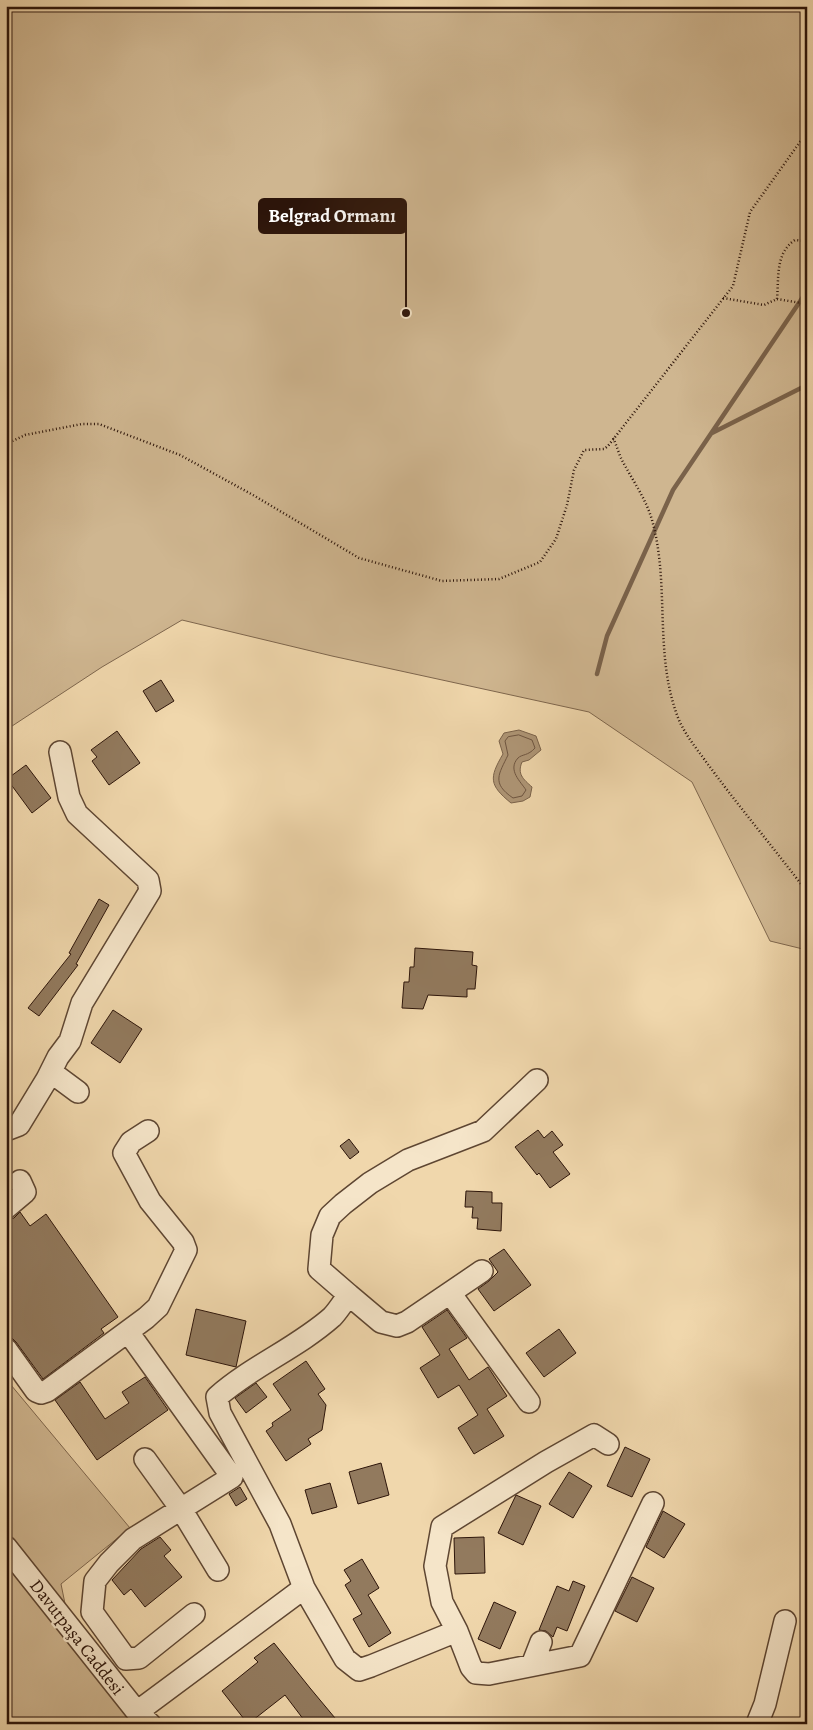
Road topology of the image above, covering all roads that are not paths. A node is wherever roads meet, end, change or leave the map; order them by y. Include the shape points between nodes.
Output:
1 (60, 752) dead end
2 (47, 1079) junction
3 (537, 1080) dead end
4 (78, 1092) dead end
5 (12, 1128) edge
6 (148, 1131) dead end
7 (20, 1181) dead end
8 (6, 1208) edge
9 (482, 1271) dead end
10 (450, 1293) junction
11 (349, 1295) junction
12 (128, 1332) junction
13 (6, 1349) edge
14 (529, 1402) dead end
15 (608, 1444) dead end
16 (144, 1458) dead end
17 (653, 1503) dead end
18 (181, 1509) junction
19 (6, 1547) edge
20 (218, 1570) dead end
21 (304, 1588) junction
22 (194, 1614) dead end
23 (784, 1621) dead end
24 (461, 1635) junction
25 (542, 1642) dead end
26 (532, 1665) junction
27 (143, 1718) edge
28 (757, 1724) edge

1 - 2 street via 69,797 78,814 148,880 150,891 82,1004 70,1041
2 - 4 street
2 - 5 street
3 - 11 street via 482,1131 408,1160 370,1183 330,1216 322,1235 319,1269
6 - 12 street via 131,1142 124,1153 150,1201 186,1250 158,1307
7 - 8 street via 25,1192
9 - 10 street
10 - 11 street via 397,1326 382,1322
10 - 14 street
11 - 21 street via 332,1316 217,1397 220,1413 280,1524
12 - 13 street via 41,1393 36,1391
12 - 18 street via 232,1478
15 - 24 street via 594,1435 442,1527 435,1566 442,1602
16 - 18 street
17 - 26 street via 580,1656
18 - 20 street
18 - 22 street via 133,1539 109,1563 94,1581 92,1612 126,1659 139,1658
19 - 27 street, Davutpaşa Caddesi
21 - 24 street via 345,1659 358,1670
21 - 27 street
23 - 28 street via 765,1704
24 - 26 street via 476,1673 489,1674
25 - 26 street

